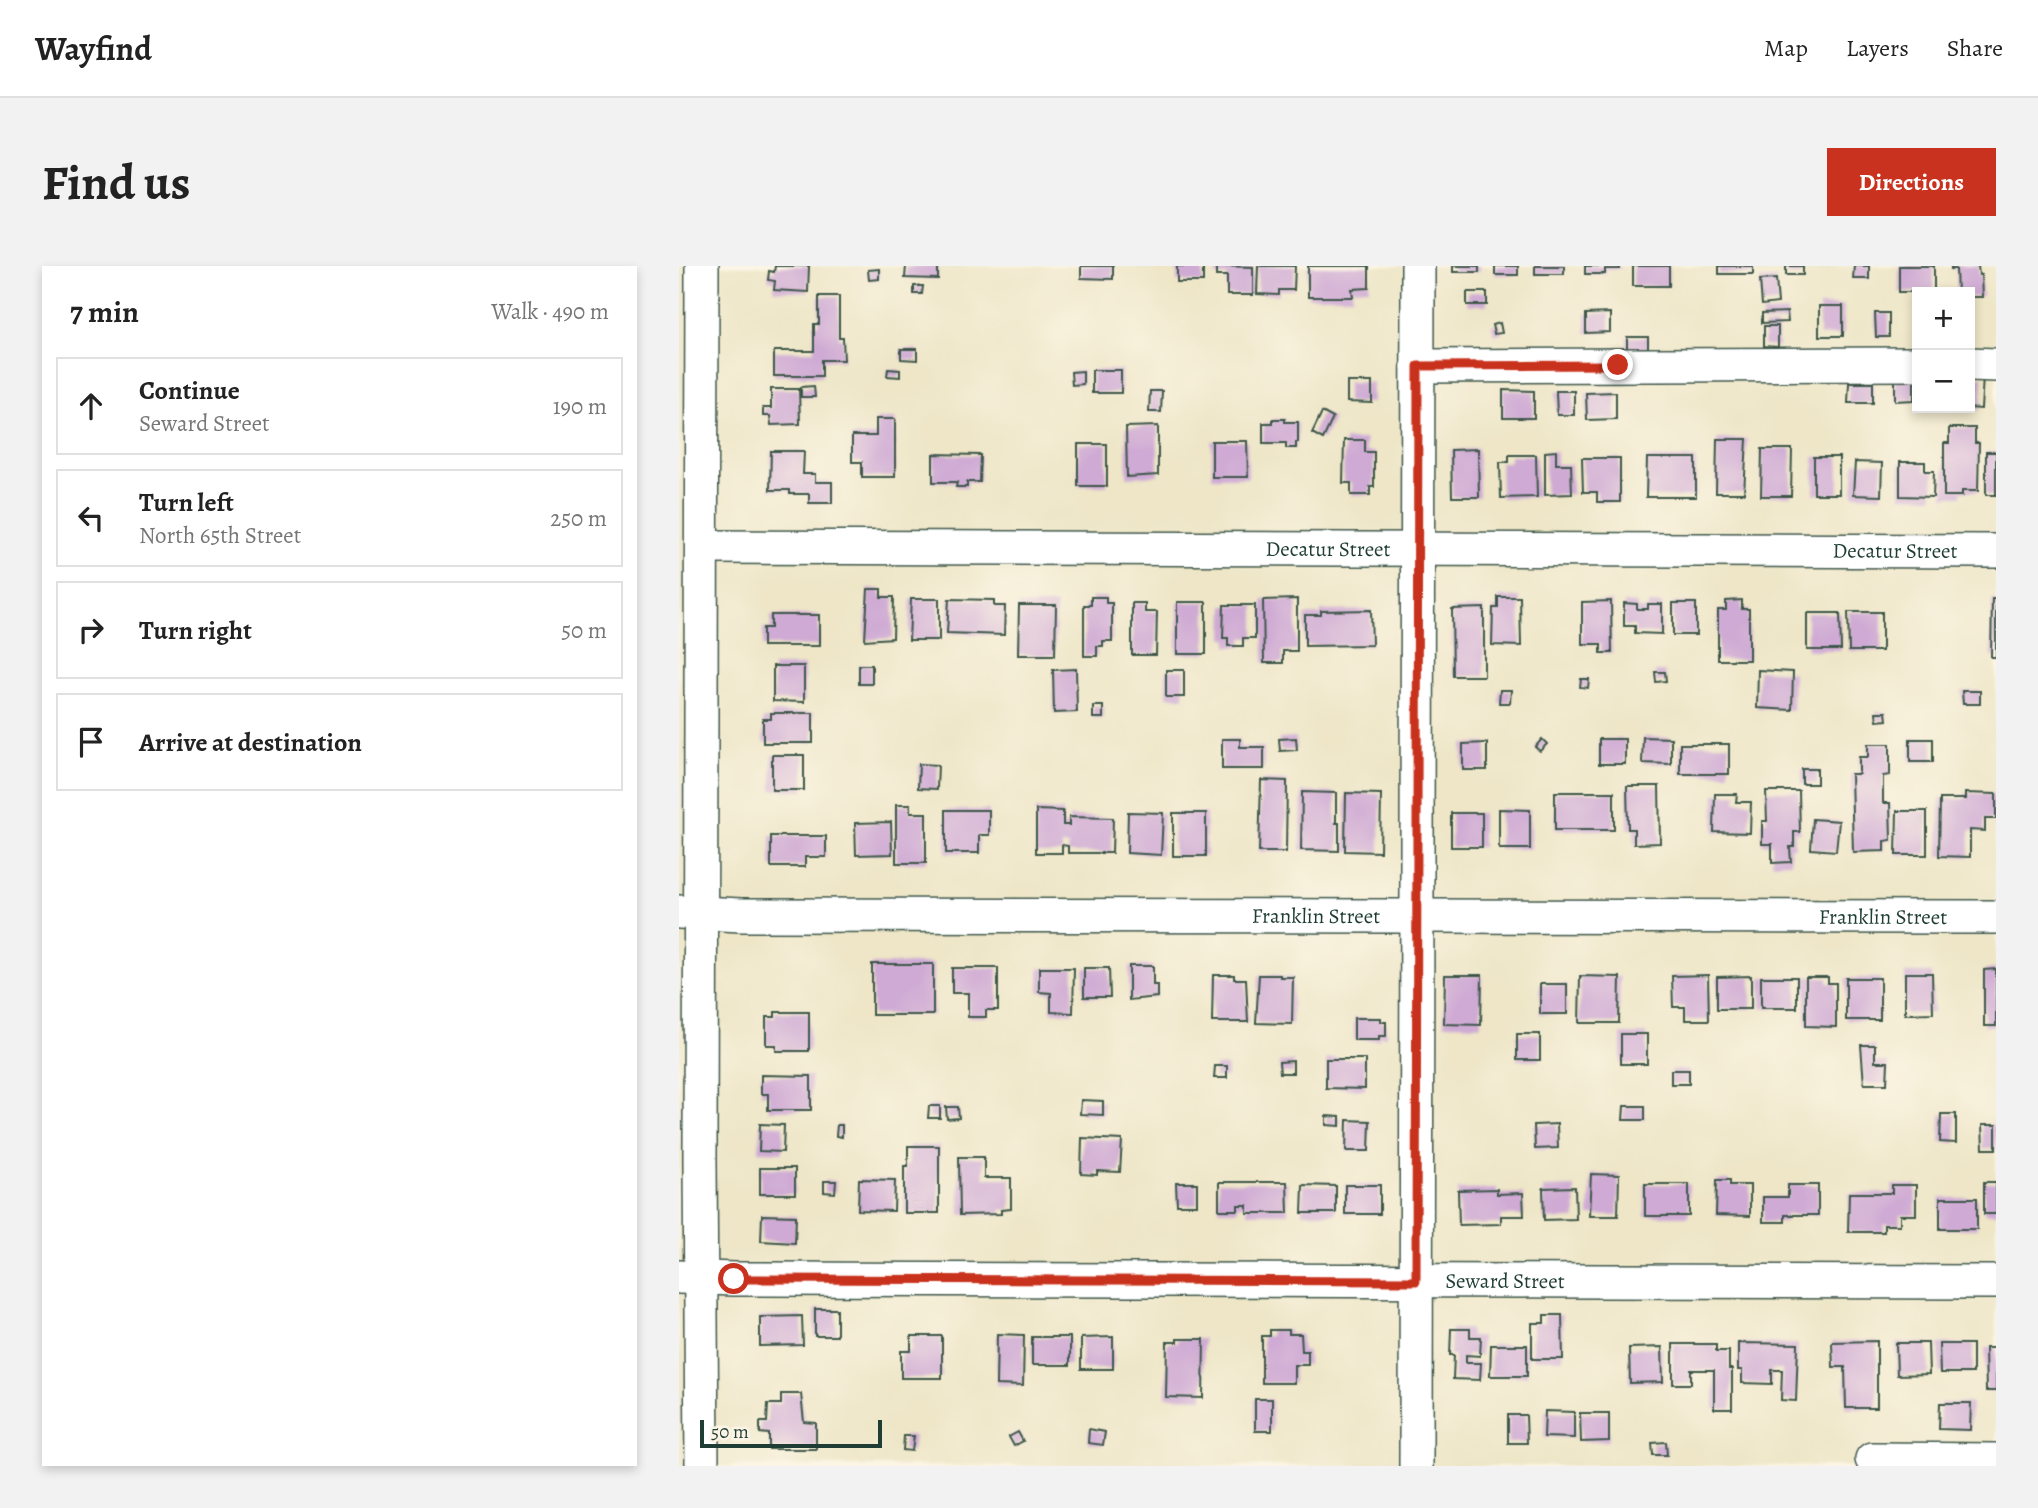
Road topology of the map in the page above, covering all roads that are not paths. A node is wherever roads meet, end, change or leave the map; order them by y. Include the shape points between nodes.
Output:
1 (702, 266) edge
2 (1418, 266) edge
3 (1912, 364) edge
4 (1975, 365) edge
5 (1996, 365) edge
6 (1418, 366) junction
7 (703, 547) junction
8 (1418, 550) junction
9 (1996, 551) edge
10 (691, 724) edge
11 (690, 913) edge
12 (1417, 916) junction
13 (1996, 916) edge
14 (690, 1277) edge
15 (1416, 1281) junction
16 (1996, 1282) edge
17 (1872, 1459) dead end
18 (1996, 1460) edge
19 (702, 1466) edge
20 (1416, 1466) edge

1 - 7 street
2 - 6 street
3 - 6 street
4 - 5 street
6 - 8 street
7 - 8 street, Decatur Street
7 - 10 street
8 - 9 street, Decatur Street
8 - 12 street
10 - 11 street
11 - 12 street, Franklin Street
11 - 14 street
12 - 13 street, Franklin Street
12 - 15 street
14 - 15 street, Seward Street
14 - 19 street
15 - 16 street, Seward Street
15 - 20 street
17 - 18 street

